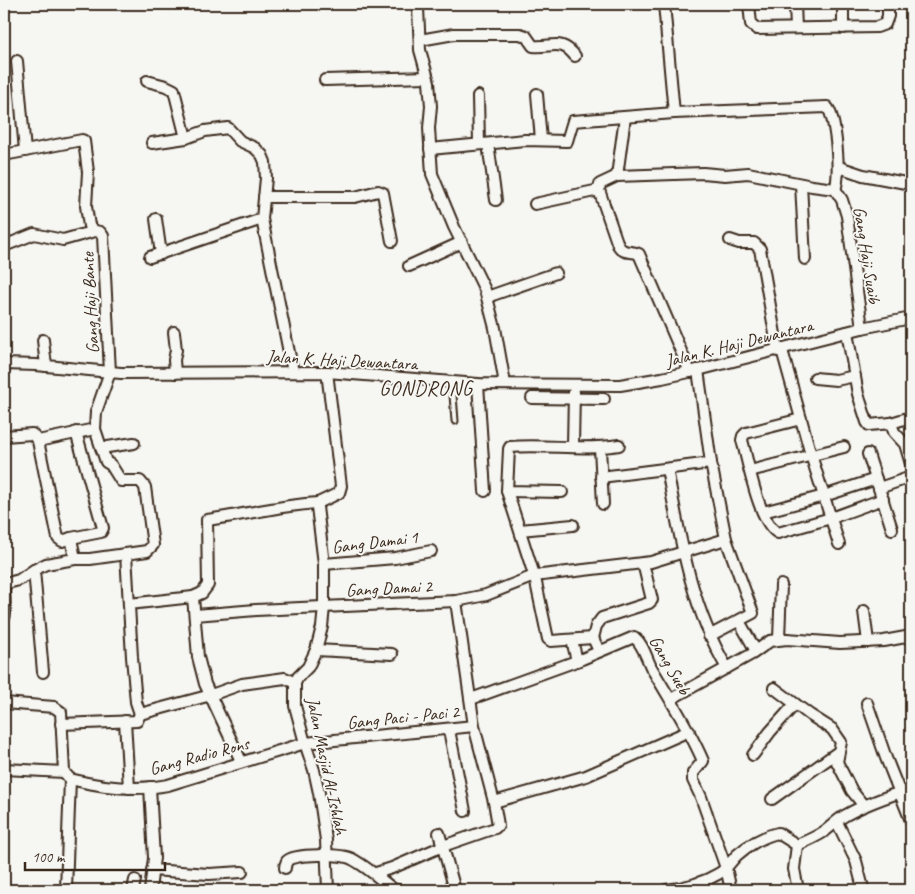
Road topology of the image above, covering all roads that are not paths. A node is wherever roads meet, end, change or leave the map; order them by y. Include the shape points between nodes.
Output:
1 (664, 4) edge
2 (750, 4) edge
3 (796, 4) edge
4 (843, 4) edge
5 (888, 4) edge
6 (418, 8) dead end
7 (796, 28) junction
8 (843, 28) junction
9 (420, 40) junction
10 (575, 56) dead end
11 (17, 61) dead end
12 (428, 77) junction
13 (325, 80) dead end
14 (147, 81) dead end
15 (537, 94) dead end
16 (478, 96) dead end
17 (674, 113) junction
18 (625, 116) junction
19 (186, 138) junction
20 (541, 140) junction
21 (152, 143) dead end
22 (484, 144) junction
23 (430, 149) junction
24 (25, 151) junction
25 (4, 155) edge
26 (838, 167) junction
27 (617, 176) junction
28 (801, 184) junction
29 (911, 184) edge
30 (835, 189) junction
31 (598, 190) junction
32 (264, 197) junction
33 (496, 200) dead end
34 (535, 204) dead end
35 (156, 219) dead end
36 (262, 219) junction
37 (98, 232) junction
38 (730, 240) dead end
39 (392, 241) dead end
40 (462, 242) junction
41 (4, 246) edge
42 (161, 254) junction
43 (150, 257) dead end
44 (805, 258) dead end
45 (409, 266) dead end
46 (556, 273) dead end
47 (487, 297) junction
48 (911, 318) edge
49 (862, 328) junction
50 (174, 332) dead end
51 (848, 332) junction
52 (43, 340) dead end
53 (780, 350) junction
54 (4, 364) edge
55 (46, 366) junction
56 (694, 371) junction
57 (110, 372) junction
58 (293, 372) junction
59 (327, 372) junction
60 (175, 373) junction
61 (855, 376) junction
62 (815, 378) dead end
63 (452, 382) junction
64 (478, 384) junction
65 (505, 384) junction
66 (574, 385) junction
67 (532, 398) dead end
68 (574, 399) junction
69 (604, 399) dead end
70 (911, 417) edge
71 (801, 418) junction
72 (455, 421) dead end
73 (891, 423) junction
74 (95, 429) junction
75 (76, 432) junction
76 (4, 436) edge
77 (38, 441) junction
78 (134, 443) dead end
79 (619, 445) dead end
80 (573, 446) junction
81 (844, 447) dead end
82 (101, 448) junction
83 (600, 448) junction
84 (868, 454) dead end
85 (811, 455) junction
86 (711, 463) junction
87 (911, 464) edge
88 (667, 469) junction
89 (750, 471) junction
90 (601, 477) junction
91 (911, 477) edge
92 (878, 484) junction
93 (484, 491) dead end
94 (507, 491) junction
95 (562, 492) dead end
96 (824, 496) junction
97 (882, 499) junction
98 (318, 503) junction
99 (603, 504) dead end
100 (763, 512) junction
101 (831, 518) junction
102 (573, 525) dead end
103 (892, 528) dead end
104 (520, 530) junction
105 (71, 538) junction
106 (726, 539) junction
107 (839, 544) dead end
108 (431, 551) dead end
109 (682, 553) junction
110 (126, 554) junction
111 (75, 559) junction
112 (643, 563) junction
113 (324, 564) junction
114 (34, 570) junction
115 (534, 576) junction
116 (4, 584) edge
117 (781, 585) dead end
118 (193, 597) junction
119 (4, 600) edge
120 (456, 601) junction
121 (129, 604) junction
122 (324, 608) junction
123 (864, 611) dead end
124 (195, 615) junction
125 (4, 618) edge
126 (739, 621) junction
127 (709, 636) junction
128 (911, 636) edge
129 (594, 638) junction
130 (779, 639) junction
131 (572, 640) junction
132 (868, 642) junction
133 (316, 650) junction
134 (599, 651) junction
135 (756, 652) junction
136 (392, 654) dead end
137 (576, 661) junction
138 (727, 668) junction
139 (43, 672) dead end
140 (295, 683) junction
141 (774, 688) dead end
142 (211, 695) junction
143 (472, 698) junction
144 (671, 699) junction
145 (4, 703) edge
146 (867, 703) dead end
147 (796, 704) junction
148 (140, 714) junction
149 (125, 721) junction
150 (61, 724) junction
151 (474, 726) junction
152 (449, 730) junction
153 (689, 731) junction
154 (305, 743) junction
155 (838, 752) junction
156 (753, 755) dead end
157 (241, 761) junction
158 (4, 769) edge
159 (67, 776) junction
160 (129, 788) junction
161 (150, 788) junction
162 (911, 789) edge
163 (900, 792) junction
164 (772, 799) dead end
165 (494, 802) junction
166 (864, 806) junction
167 (465, 811) dead end
168 (911, 821) edge
169 (836, 822) junction
170 (439, 833) dead end
171 (797, 845) junction
172 (443, 846) junction
173 (327, 854) junction
174 (285, 868) dead end
175 (726, 868) junction
176 (152, 870) junction
177 (242, 872) dead end
178 (376, 873) dead end
179 (863, 888) dead end
180 (66, 890) edge
181 (150, 890) edge
182 (328, 890) edge
183 (398, 890) edge
184 (455, 890) edge
185 (666, 890) edge
186 (731, 890) edge
187 (798, 890) edge

1 - 17 street
2 - 7 street via 751,24 757,28
3 - 7 street
4 - 8 street
5 - 8 street via 885,24
6 - 9 street
7 - 8 street
9 - 10 street via 454,34 520,34 526,36 533,46 560,44
9 - 12 street
11 - 24 street
12 - 13 street
12 - 23 street
14 - 19 street via 174,90
15 - 20 street
16 - 22 street
17 - 18 street
17 - 26 street via 827,107 835,129
18 - 20 street via 573,121 567,141
18 - 27 street
19 - 21 street
19 - 32 street via 204,131 228,128 240,141 255,148 265,162
20 - 22 street
22 - 23 street
22 - 33 street
23 - 40 street via 432,174
24 - 25 street
24 - 37 street, Gang Haji Bante via 84,141 89,226
26 - 29 street
26 - 30 street
27 - 28 street via 748,173
27 - 31 street via 605,180
28 - 30 street
28 - 44 street
30 - 49 street, Gang Haji Suaib via 847,216
31 - 34 street
31 - 56 street via 618,245 622,250 640,254
32 - 36 street
32 - 39 street via 355,197 378,191 383,193
35 - 42 street
36 - 42 street
36 - 58 street
37 - 41 street via 64,240 34,234
37 - 57 street, Gang Haji Bante
38 - 53 street via 754,243 760,249
40 - 45 street
40 - 47 street
42 - 43 street
46 - 47 street
47 - 65 street
48 - 49 street, Jalan K. Haji Dewantara
49 - 51 street, Jalan K. Haji Dewantara
50 - 60 street
51 - 53 street, Jalan K. Haji Dewantara
51 - 61 street
52 - 55 street
53 - 56 street, Jalan K. Haji Dewantara
53 - 71 street
54 - 55 street, Jalan K. Haji Dewantara
55 - 57 street, Jalan K. Haji Dewantara
56 - 66 street, Jalan K. Haji Dewantara via 620,385
56 - 86 street
57 - 60 street, Jalan K. Haji Dewantara
57 - 74 street via 96,412
58 - 59 street, Jalan K. Haji Dewantara
58 - 60 street, Jalan K. Haji Dewantara
59 - 63 street, Jalan K. Haji Dewantara
59 - 98 street via 341,486 339,493
61 - 62 street via 836,380
61 - 73 street via 869,424
63 - 64 street, Jalan K. Haji Dewantara
63 - 72 lane
64 - 65 street, Jalan K. Haji Dewantara
64 - 93 street
65 - 66 street, Jalan K. Haji Dewantara
66 - 68 street
67 - 68 street
68 - 69 street
68 - 80 street
70 - 73 street
71 - 85 street
71 - 89 street via 743,436
73 - 87 street via 905,444
74 - 75 street
74 - 82 street
75 - 77 street
75 - 105 street via 103,528 101,532
76 - 77 street via 32,434
77 - 105 street via 58,538 62,541
78 - 82 street
79 - 83 street
80 - 83 street
80 - 94 street via 510,447
81 - 85 street
82 - 110 street via 106,462 121,481 140,481 145,487 154,545 147,551
83 - 90 street
84 - 92 street
85 - 89 street
85 - 96 street
86 - 88 street
86 - 106 street
88 - 90 street
88 - 109 street
89 - 100 street
90 - 99 street
91 - 92 street
92 - 96 street
92 - 97 street
94 - 95 street
94 - 104 street
96 - 100 street
96 - 101 street
97 - 101 street
97 - 103 street
98 - 113 street, Jalan Masjid Al-Ishlah
98 - 118 street via 291,504 206,520 208,585 202,594
100 - 101 street via 778,533
101 - 107 street
102 - 104 street
104 - 115 street
105 - 111 street
106 - 109 street, Gang Damai 2
106 - 126 street via 753,612
108 - 113 street, Gang Damai 1 via 395,558
109 - 112 street, Gang Damai 2
109 - 127 street
110 - 111 street
110 - 121 street
111 - 114 street via 46,564
112 - 115 street, Gang Damai 2
112 - 129 street via 652,600 602,618 596,626
113 - 122 street, Jalan Masjid Al-Ishlah
114 - 116 street via 19,580
114 - 139 street
115 - 120 street, Gang Damai 2 via 486,595
115 - 131 street via 548,639
116 - 119 street
117 - 130 street
118 - 121 street
118 - 124 street
119 - 125 street
120 - 122 street, Gang Damai 2
120 - 143 street
121 - 148 street via 135,694
122 - 124 street, Gang Damai 2
122 - 133 street, Jalan Masjid Al-Ishlah
123 - 132 street
124 - 142 street via 198,657
126 - 127 street
126 - 135 street
127 - 138 street
128 - 132 street
129 - 131 street
129 - 134 street
130 - 132 street
130 - 135 street via 770,641
131 - 137 street
133 - 136 street
133 - 140 street, Jalan Masjid Al-Ishlah via 308,668
134 - 137 street, Gang Sueb
134 - 144 street, Gang Sueb via 634,637
135 - 138 street
137 - 143 street, Gang Sueb
138 - 144 street
140 - 142 street via 276,678 242,684
140 - 154 street, Jalan Masjid Al-Ishlah via 295,706
141 - 147 street
142 - 148 street
142 - 157 street
143 - 151 street
144 - 153 street, Gang Sueb
145 - 150 street via 54,706 61,712
146 - 163 street
147 - 155 street via 832,728 841,742
147 - 156 street
148 - 149 street via 136,721
149 - 150 street
149 - 160 street
150 - 159 street
151 - 152 street, Gang Paci - Paci 2
151 - 165 street
152 - 154 street, Gang Paci - Paci 2
152 - 167 street
153 - 165 street via 586,776
153 - 175 street, Gang Sueb via 703,761 693,773 692,780
154 - 157 street, Gang Radio Rons
154 - 173 street, Jalan Masjid Al-Ishlah via 317,785
155 - 164 street
155 - 166 street via 838,762 852,791
157 - 161 street, Gang Radio Rons
158 - 159 street, Gang Radio Rons
159 - 160 street, Gang Radio Rons
159 - 180 street
160 - 161 street, Gang Radio Rons
161 - 176 street
162 - 163 street
163 - 166 street
163 - 168 street
165 - 172 street via 498,822 495,828
166 - 169 street
169 - 171 street
169 - 179 street via 856,861
170 - 172 street
171 - 175 street via 778,833 774,834 748,846
171 - 187 street via 794,869
172 - 178 street
172 - 184 street
173 - 174 street via 290,859
173 - 182 street, Jalan Masjid Al-Ishlah
173 - 183 street via 350,858
175 - 185 street via 712,877
175 - 186 street
176 - 177 street via 209,874
176 - 181 street

